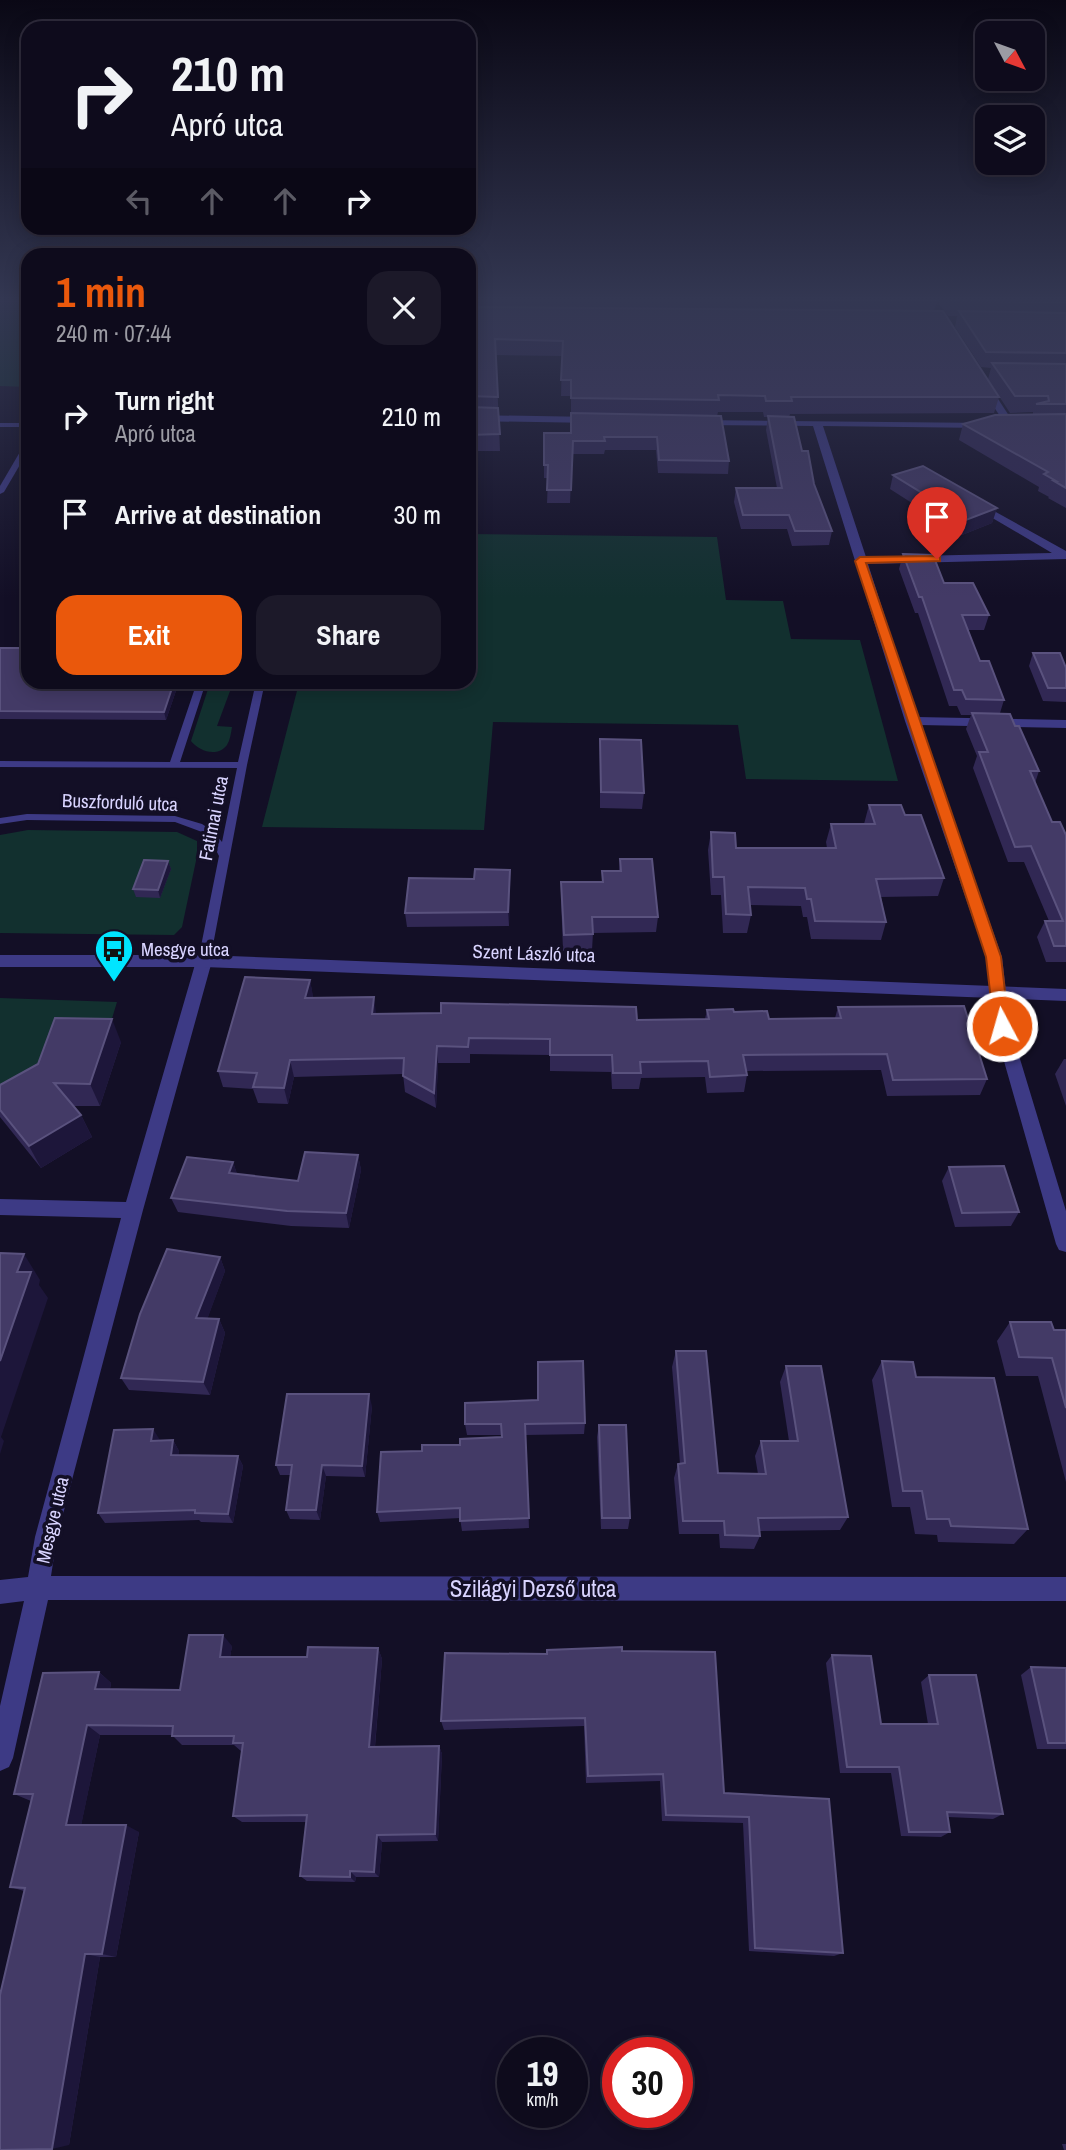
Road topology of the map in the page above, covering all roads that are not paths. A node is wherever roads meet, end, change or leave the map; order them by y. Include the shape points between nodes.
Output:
1 (993, 397) edge
2 (476, 418) edge
3 (612, 420) edge
4 (690, 422) edge
5 (0, 425) edge
6 (21, 425) edge
7 (818, 425) junction
8 (1010, 425) junction
9 (1024, 426) edge
10 (21, 457) edge
11 (0, 492) edge
12 (961, 495) edge
13 (1065, 556) edge
14 (860, 561) junction
15 (200, 689) edge
16 (259, 689) edge
17 (912, 721) junction
18 (1066, 724) edge
19 (0, 764) edge
20 (174, 765) junction
21 (242, 765) junction
22 (0, 821) edge
23 (223, 855) junction
24 (0, 961) edge
25 (204, 961) junction
26 (998, 992) junction
27 (1066, 995) edge
28 (0, 1208) edge
29 (133, 1210) junction
30 (1066, 1244) edge
31 (37, 1588) junction
32 (1066, 1588) edge
33 (0, 1592) edge
34 (0, 1758) edge

1 - 8 street
2 - 3 street
4 - 7 street
5 - 6 lane
7 - 8 street
7 - 14 street
8 - 9 street
10 - 11 lane
12 - 13 street
13 - 14 street
14 - 17 street
15 - 20 lane
16 - 21 lane, Fatimai utca
17 - 18 street
17 - 26 street via 994,957
19 - 20 lane
20 - 21 lane
21 - 23 lane, Fatimai utca
22 - 23 lane, Buszforduló utca via 27,817 175,819 212,833
23 - 25 lane, Fatimai utca
24 - 25 street, Szent László utca
25 - 26 street, Szent László utca
25 - 29 street, Mesgye utca
26 - 27 street, Szent László utca
26 - 30 street via 1002,1026
28 - 29 street
29 - 31 street, Mesgye utca via 46,1537
31 - 32 street, Szilágyi Dezső utca
31 - 33 street, Szilágyi Dezső utca
31 - 34 street, Mesgye utca

